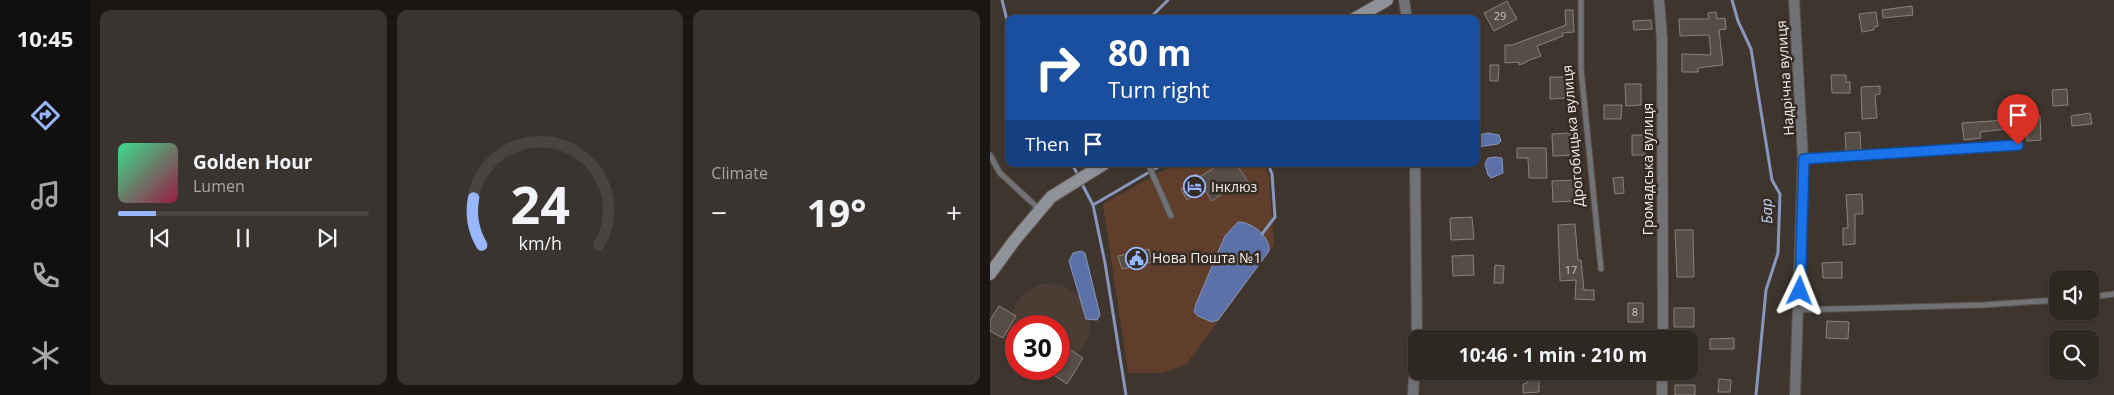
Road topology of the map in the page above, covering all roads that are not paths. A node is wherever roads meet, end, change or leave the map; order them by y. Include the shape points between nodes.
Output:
1 (1387, 0) edge
2 (1404, 0) edge
3 (1581, 0) edge
4 (1659, 0) edge
5 (1794, 0) edge
6 (1361, 15) edge
7 (1406, 15) edge
8 (2018, 145) dead end
9 (990, 155) edge
10 (1804, 159) junction
11 (1099, 167) edge
12 (1149, 167) edge
13 (1415, 167) edge
14 (1039, 209) junction
15 (1171, 216) dead end
16 (1601, 269) dead end
17 (990, 274) edge
18 (2114, 294) edge
19 (2099, 296) edge
20 (2049, 301) edge
21 (1799, 310) junction
22 (1417, 330) edge
23 (1663, 330) edge
24 (1414, 380) edge
25 (1662, 380) edge
26 (1413, 395) edge
27 (1662, 395) edge
28 (1795, 395) edge

1 - 6 main road
2 - 7 street
3 - 16 lane, Дрогобицька вулиця via 1581,70
4 - 23 street, Громадська вулиця via 1662,39
5 - 10 street, Надрічна вулиця
8 - 10 lane
9 - 14 lane via 1000,173
10 - 21 street, Надрічна вулиця
11 - 14 main road via 1051,197
12 - 15 lane
13 - 22 street
14 - 17 main road
18 - 19 lane
20 - 21 lane
21 - 28 street, Надрічна вулиця
24 - 26 street
25 - 27 street

